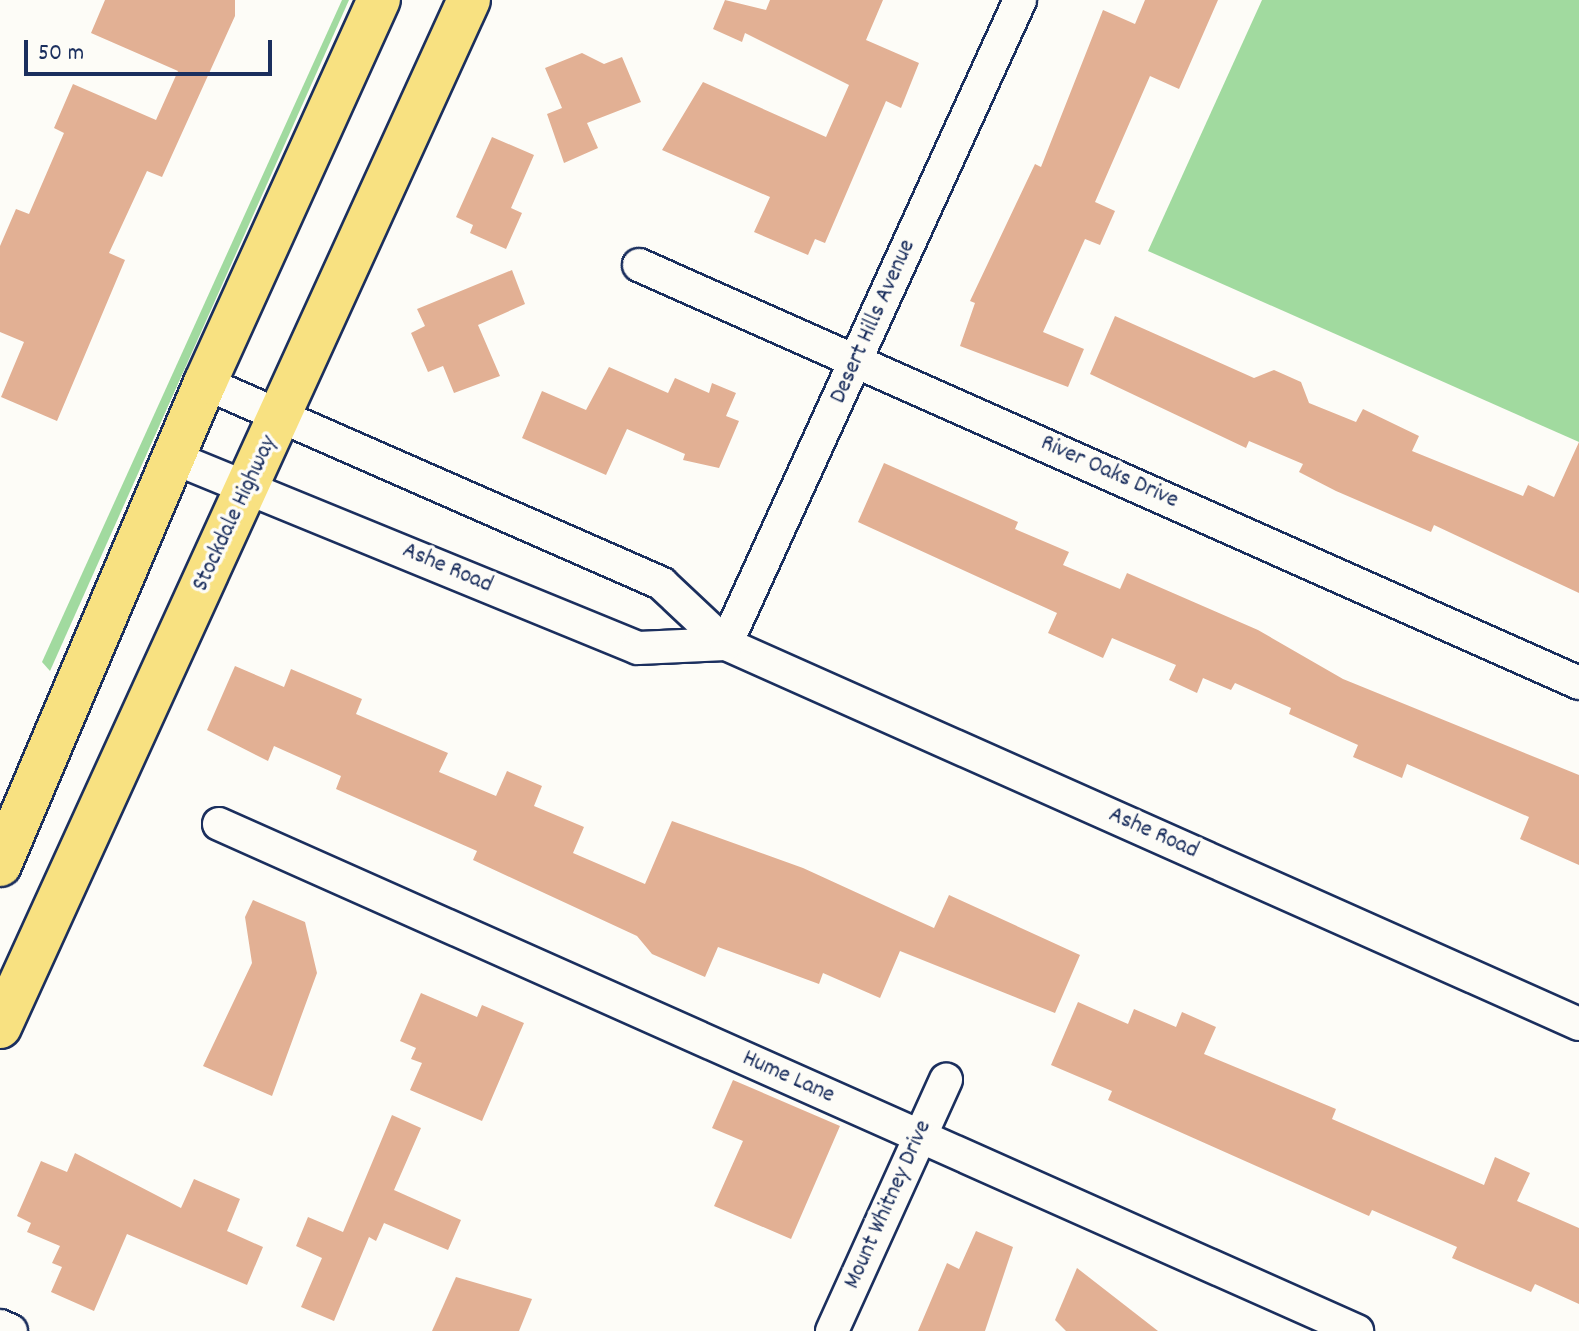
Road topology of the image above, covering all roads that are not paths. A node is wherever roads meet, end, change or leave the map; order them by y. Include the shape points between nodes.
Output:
1 (379, 0) edge
2 (469, 0) edge
3 (1020, 0) edge
4 (639, 265) dead end
5 (857, 361) junction
6 (205, 383) junction
7 (282, 414) junction
8 (174, 458) junction
9 (249, 487) junction
10 (726, 644) junction
11 (1579, 683) edge
12 (219, 824) dead end
13 (0, 865) edge
14 (1579, 1024) edge
15 (0, 1027) edge
16 (946, 1080) dead end
17 (920, 1136) junction
18 (0, 1326) edge
19 (11, 1331) edge
20 (832, 1331) edge
21 (1357, 1331) edge

1 - 6 main road
2 - 7 main road, Stockdale Highway
3 - 5 street, Desert Hills Avenue
4 - 5 street, River Oaks Drive
5 - 10 street, Desert Hills Avenue
5 - 11 street, River Oaks Drive
6 - 7 street, Ashe Road
6 - 8 main road
7 - 9 main road, Stockdale Highway
7 - 10 street, Ashe Road via 662,584
8 - 9 street, Ashe Road
8 - 13 main road
9 - 10 street, Ashe Road via 638,648
9 - 15 main road, Stockdale Highway
10 - 14 street, Ashe Road
12 - 17 street, Hume Lane
16 - 17 street, Mount Whitney Drive
17 - 20 street, Mount Whitney Drive
17 - 21 street, Hume Lane
18 - 19 street

